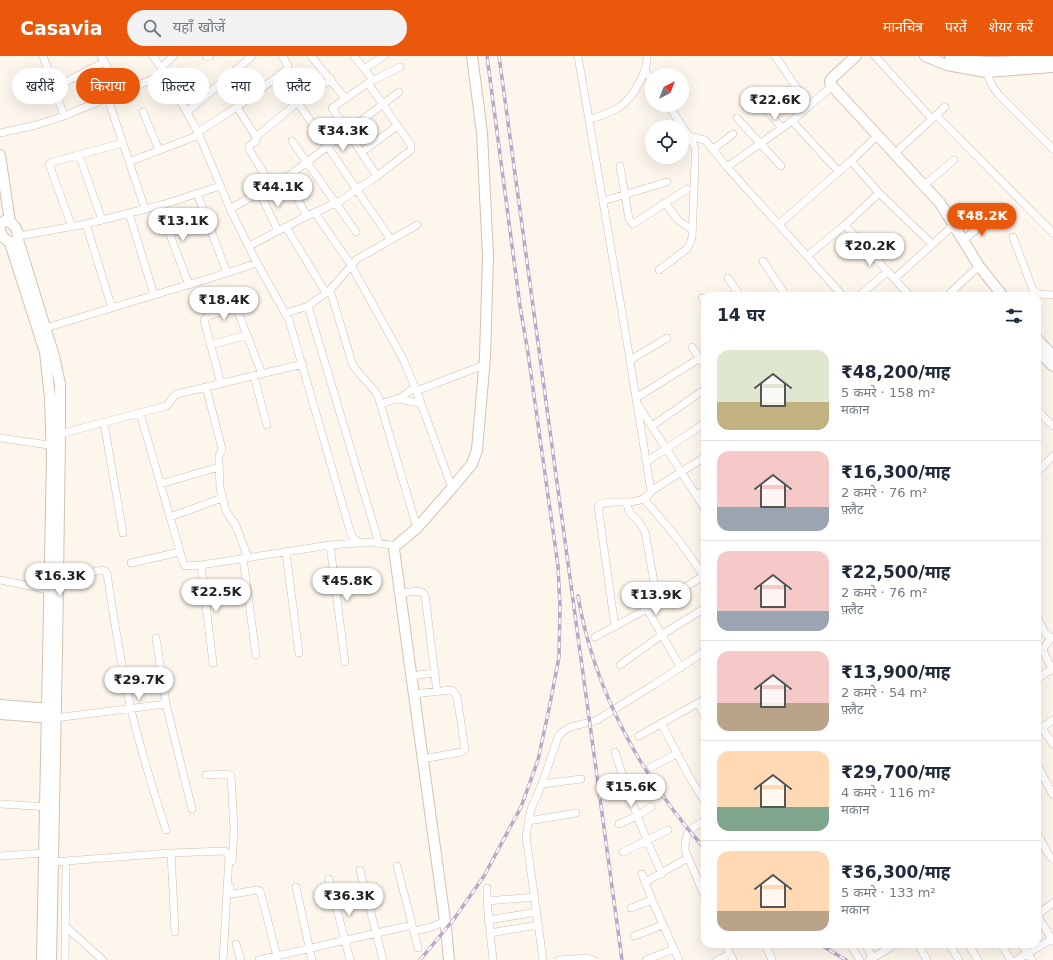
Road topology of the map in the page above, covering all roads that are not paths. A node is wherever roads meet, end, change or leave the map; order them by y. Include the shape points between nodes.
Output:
1 (43, 56) edge
2 (152, 56) edge
3 (173, 56) edge
4 (206, 56) edge
5 (210, 56) edge
6 (252, 56) edge
7 (282, 56) edge
8 (311, 56) edge
9 (354, 56) edge
10 (384, 56) edge
11 (472, 56) edge
12 (578, 56) edge
13 (647, 56) edge
14 (775, 56) edge
15 (856, 56) edge
16 (875, 56) edge
17 (925, 56) edge
18 (950, 56) edge
19 (1053, 57) edge
20 (102, 59) edge
21 (400, 67) dead end
22 (1053, 67) edge
23 (47, 68) edge
24 (107, 68) edge
25 (161, 68) edge
26 (165, 68) edge
27 (287, 68) edge
28 (645, 68) edge
29 (364, 69) junction
30 (645, 70) edge
31 (986, 72) junction
32 (331, 79) junction
33 (68, 80) edge
34 (273, 80) edge
35 (370, 82) junction
36 (325, 83) edge
37 (832, 86) junction
38 (399, 92) dead end
39 (345, 98) junction
40 (60, 104) edge
41 (95, 104) edge
42 (110, 104) edge
43 (182, 104) edge
44 (296, 104) edge
45 (299, 104) edge
46 (382, 104) junction
47 (762, 105) dead end
48 (809, 106) junction
49 (237, 107) junction
50 (945, 107) dead end
51 (143, 112) dead end
52 (187, 112) junction
53 (64, 116) junction
54 (934, 117) junction
55 (737, 118) dead end
56 (589, 120) junction
57 (792, 121) junction
58 (397, 126) junction
59 (782, 128) junction
60 (349, 132) junction
61 (0, 133) edge
62 (199, 133) junction
63 (733, 134) dead end
64 (256, 136) junction
65 (689, 136) joint
66 (877, 136) junction
67 (292, 141) dead end
68 (123, 143) junction
69 (760, 143) junction
70 (328, 147) junction
71 (713, 149) junction
72 (1053, 149) edge
73 (159, 150) junction
74 (362, 152) junction
75 (0, 154) edge
76 (894, 154) junction
77 (79, 155) junction
78 (954, 160) dead end
79 (851, 161) junction
80 (129, 162) junction
81 (308, 162) junction
82 (620, 166) dead end
83 (781, 166) dead end
84 (727, 167) junction
85 (839, 172) junction
86 (1, 175) edge
87 (377, 176) junction
88 (286, 178) junction
89 (667, 182) dead end
90 (924, 185) junction
91 (220, 186) junction
92 (272, 187) junction
93 (357, 189) junction
94 (687, 189) dead end
95 (198, 193) junction
96 (260, 193) junction
97 (879, 193) junction
98 (625, 194) junction
99 (602, 201) junction
100 (336, 203) junction
101 (665, 203) junction
102 (159, 206) junction
103 (145, 209) junction
104 (230, 209) junction
105 (315, 212) junction
106 (128, 213) junction
107 (307, 216) junction
108 (990, 219) dead end
109 (102, 220) junction
110 (10, 222) junction
111 (86, 224) junction
112 (778, 224) junction
113 (417, 225) dead end
114 (845, 225) junction
115 (954, 225) junction
116 (286, 227) junction
117 (72, 228) junction
118 (0, 230) edge
119 (692, 230) junction
120 (278, 231) junction
121 (356, 232) dead end
122 (1053, 233) edge
123 (1013, 238) dead end
124 (16, 240) junction
125 (391, 240) junction
126 (963, 240) junction
127 (932, 244) junction
128 (249, 246) junction
129 (807, 256) junction
130 (763, 261) dead end
131 (257, 263) junction
132 (351, 265) junction
133 (979, 266) junction
134 (659, 270) dead end
135 (888, 271) junction
136 (227, 274) junction
137 (728, 278) dead end
138 (894, 279) junction
139 (189, 285) junction
140 (328, 292) junction
141 (737, 292) edge
142 (783, 292) edge
143 (839, 292) edge
144 (864, 292) edge
145 (906, 292) edge
146 (951, 292) edge
147 (1000, 292) edge
148 (1036, 292) edge
149 (1041, 294) edge
150 (154, 295) junction
151 (1053, 295) edge
152 (308, 306) junction
153 (112, 308) junction
154 (286, 313) junction
155 (42, 329) junction
156 (247, 335) junction
157 (667, 338) dead end
158 (1041, 343) edge
159 (210, 345) junction
160 (692, 347) dead end
161 (1041, 355) edge
162 (1053, 356) edge
163 (700, 358) joint
164 (630, 360) junction
165 (303, 364) junction
166 (484, 365) junction
167 (1053, 366) edge
168 (262, 374) junction
169 (254, 376) junction
170 (221, 384) junction
171 (206, 387) junction
172 (415, 389) junction
173 (701, 392) edge
174 (398, 399) junction
175 (636, 400) junction
176 (420, 403) junction
177 (381, 404) junction
178 (140, 413) junction
179 (1041, 415) edge
180 (104, 423) junction
181 (267, 425) dead end
182 (652, 426) junction
183 (701, 426) edge
184 (1053, 426) edge
185 (0, 438) edge
186 (56, 440) junction
187 (666, 449) junction
188 (1053, 456) edge
189 (701, 460) edge
190 (646, 462) junction
191 (219, 467) junction
192 (1041, 468) edge
193 (682, 472) junction
194 (160, 484) junction
195 (452, 488) junction
196 (651, 492) junction
197 (701, 492) edge
198 (696, 495) junction
199 (222, 498) junction
200 (644, 499) junction
201 (626, 502) junction
202 (701, 503) edge
203 (170, 517) junction
204 (417, 528) junction
205 (123, 533) dead end
206 (360, 543) junction
207 (379, 543) junction
208 (330, 546) junction
209 (394, 546) junction
210 (180, 552) junction
211 (286, 553) junction
212 (246, 558) junction
213 (131, 563) dead end
214 (201, 565) junction
215 (701, 570) edge
216 (701, 577) edge
217 (0, 580) edge
218 (58, 580) junction
219 (54, 591) junction
220 (399, 594) junction
221 (658, 604) junction
222 (647, 610) junction
223 (701, 610) edge
224 (1041, 625) edge
225 (615, 627) junction
226 (663, 634) junction
227 (595, 637) dead end
228 (156, 638) dead end
229 (1052, 638) edge
230 (299, 653) dead end
231 (701, 654) edge
232 (256, 655) dead end
233 (345, 662) dead end
234 (213, 663) dead end
235 (620, 665) dead end
236 (681, 668) junction
237 (1053, 670) edge
238 (435, 673) junction
239 (410, 676) junction
240 (1041, 677) edge
241 (437, 692) junction
242 (413, 694) junction
243 (701, 701) edge
244 (698, 703) junction
245 (166, 704) junction
246 (0, 705) edge
247 (131, 709) junction
248 (701, 709) edge
249 (51, 713) junction
250 (0, 714) edge
251 (1053, 720) edge
252 (661, 723) junction
253 (1041, 728) edge
254 (1041, 730) edge
255 (639, 736) dead end
256 (1053, 744) edge
257 (615, 752) dead end
258 (677, 754) junction
259 (422, 759) junction
260 (651, 767) dead end
261 (1041, 772) edge
262 (206, 775) dead end
263 (581, 779) dead end
264 (542, 784) junction
265 (701, 791) edge
266 (1053, 795) edge
267 (0, 804) edge
268 (49, 806) junction
269 (651, 807) dead end
270 (192, 809) dead end
271 (576, 814) dead end
272 (636, 816) junction
273 (528, 821) junction
274 (619, 824) dead end
275 (701, 824) edge
276 (166, 830) dead end
277 (668, 830) dead end
278 (646, 841) junction
279 (1041, 841) edge
280 (623, 852) dead end
281 (44, 853) junction
282 (171, 853) junction
283 (0, 856) edge
284 (688, 858) junction
285 (1053, 858) edge
286 (66, 861) junction
287 (52, 862) junction
288 (397, 866) dead end
289 (360, 870) dead end
290 (642, 874) dead end
291 (662, 874) junction
292 (329, 879) dead end
293 (645, 882) junction
294 (296, 887) dead end
295 (487, 888) dead end
296 (701, 888) edge
297 (535, 897) junction
298 (652, 900) junction
299 (487, 901) junction
300 (1053, 904) edge
301 (631, 908) dead end
302 (537, 912) junction
303 (1041, 912) edge
304 (488, 920) junction
305 (445, 921) junction
306 (1041, 922) edge
307 (538, 924) junction
308 (663, 925) junction
309 (65, 926) junction
310 (413, 928) junction
311 (175, 932) dead end
312 (377, 933) junction
313 (490, 933) junction
314 (634, 936) dead end
315 (1052, 940) edge
316 (345, 941) junction
317 (236, 944) dead end
318 (418, 948) dead end
319 (767, 948) edge
320 (852, 948) edge
321 (867, 948) edge
322 (885, 948) edge
323 (920, 948) edge
324 (952, 948) edge
325 (970, 948) edge
326 (1004, 948) edge
327 (1024, 948) edge
328 (310, 949) junction
329 (674, 949) junction
330 (731, 957) edge
331 (1030, 957) edge
332 (277, 958) edge
333 (871, 959) edge
334 (42, 960) edge
335 (51, 960) edge
336 (65, 960) edge
337 (103, 960) edge
338 (224, 960) edge
339 (241, 960) edge
340 (259, 960) edge
341 (312, 960) edge
342 (350, 960) edge
343 (383, 960) edge
344 (449, 960) edge
345 (493, 960) edge
346 (543, 960) edge
347 (559, 960) edge
348 (593, 960) edge
349 (646, 960) edge
350 (679, 960) edge
351 (717, 960) edge
352 (772, 960) edge
353 (860, 960) edge
354 (927, 960) edge
355 (959, 960) edge
356 (978, 960) edge
357 (1011, 960) edge
358 (1017, 960) edge

1 - 23 street
2 - 25 street
3 - 26 street
4 - 5 street
6 - 52 street
7 - 27 street via 287,62
8 - 32 street
9 - 29 street
10 - 29 street
11 - 166 street via 482,133 488,256
12 - 56 street
13 - 28 street
14 - 48 street
15 - 37 street via 831,79
16 - 54 street
17 - 31 street via 947,65
18 - 19 street via 1000,63
20 - 24 street
20 - 33 street
21 - 35 street
22 - 31 street
29 - 35 street
30 - 56 street via 627,101
31 - 72 street via 993,88
32 - 36 street
32 - 39 street
34 - 49 street
35 - 39 street
35 - 46 street
37 - 48 street
37 - 66 street
38 - 46 street
39 - 60 street via 332,108
40 - 53 street
41 - 53 street
42 - 68 street
43 - 52 street
44 - 64 street
45 - 70 street
46 - 58 street
46 - 60 street
47 - 59 street
48 - 57 street
49 - 62 street
49 - 64 street
50 - 54 street
51 - 73 street
52 - 62 street
53 - 61 street via 36,126
54 - 76 street
54 - 122 street
55 - 69 street
56 - 99 street
57 - 59 street
57 - 85 street
58 - 74 street
58 - 87 street via 412,148
59 - 69 street
60 - 70 street
60 - 74 street
62 - 73 street
62 - 91 street
63 - 71 street
64 - 92 street via 256,141 249,149
65 - 71 street via 705,140
65 - 119 street via 695,148
66 - 76 street
66 - 79 street
67 - 81 street
68 - 77 street
68 - 80 street
69 - 83 street
69 - 84 street
70 - 81 street
70 - 93 street
71 - 84 street
73 - 80 street
74 - 87 street
75 - 86 street
76 - 90 street
77 - 109 street
77 - 117 street via 52,162 49,166
78 - 90 street
79 - 85 street
79 - 97 street
80 - 103 street
81 - 88 street
81 - 100 street
82 - 98 street
84 - 112 street
85 - 112 street
86 - 110 street
87 - 93 street
88 - 92 street
88 - 107 street
89 - 98 street
90 - 115 street
91 - 95 street
91 - 104 street
92 - 96 street
93 - 100 street
93 - 125 street
94 - 101 street
95 - 102 street
95 - 136 street
96 - 104 street
96 - 120 street
97 - 114 street
97 - 127 street
98 - 99 street
98 - 101 street via 629,219 633,224
99 - 164 street
100 - 105 street
100 - 121 street
101 - 119 street via 678,220
102 - 103 street
102 - 139 street
103 - 106 street
104 - 128 street
105 - 107 street
105 - 132 street
106 - 109 street
106 - 150 street
107 - 116 street
108 - 126 street
109 - 111 street
110 - 118 street via 4,221
110 - 124 street via 16,228
111 - 117 street
111 - 153 street
112 - 129 street
113 - 125 street
114 - 129 street
114 - 135 street
115 - 126 street
115 - 127 street
116 - 120 street
116 - 140 street
117 - 124 street
118 - 124 street via 3,237
119 - 134 street via 690,246
120 - 128 street
123 - 148 street
124 - 155 street
125 - 132 street
126 - 133 street
127 - 138 street
128 - 131 street
129 - 143 street
130 - 142 street
131 - 136 street
131 - 154 street
132 - 140 street
132 - 172 street via 403,359
133 - 146 street
133 - 147 street
135 - 138 street
135 - 144 street
136 - 139 street
137 - 141 street
138 - 145 street
139 - 150 street
140 - 152 street
140 - 177 street via 352,363 356,371 375,389
149 - 151 street
150 - 153 street
152 - 154 street
152 - 207 street
153 - 155 street
154 - 165 street
155 - 186 street via 54,356 60,384
156 - 159 street
156 - 159 street via 238,312 232,309 204,319
156 - 168 street
157 - 164 street
158 - 162 street
159 - 170 street
160 - 163 street
161 - 167 street
163 - 175 street
164 - 175 street
165 - 168 street
165 - 206 street via 351,534
166 - 172 street
166 - 195 street via 476,454 472,464
168 - 169 street
169 - 170 street
169 - 181 street
170 - 171 street
171 - 178 street via 177,394 168,405
171 - 191 street via 222,449
172 - 174 street
172 - 176 street
173 - 182 street
174 - 176 street
174 - 177 street
175 - 182 street
175 - 190 street
176 - 195 street
177 - 204 street
178 - 180 street
178 - 194 street
179 - 184 street
180 - 186 street
180 - 205 street
182 - 187 street
183 - 187 street
185 - 186 street
186 - 218 street
186 - 219 street
187 - 190 street
187 - 193 street
188 - 192 street
189 - 193 street
190 - 196 street
191 - 194 street
191 - 199 street
193 - 196 street
193 - 198 street
194 - 203 street
195 - 204 street
196 - 200 street
197 - 198 street
198 - 202 street
199 - 203 street
199 - 212 street via 226,511 236,526
200 - 201 street
200 - 215 street
201 - 221 street via 630,513 645,532
201 - 225 street via 602,503 598,508
203 - 210 street
204 - 209 street
206 - 207 street
206 - 208 street
207 - 209 street
208 - 211 street
208 - 233 street
209 - 220 street
210 - 213 street
210 - 214 street via 185,566
211 - 212 street
211 - 230 street
212 - 214 street
212 - 232 street
214 - 234 street
216 - 221 street
217 - 219 street
218 - 219 street
218 - 247 street via 99,570 105,571
219 - 249 street
220 - 238 street via 420,591 425,595
220 - 239 street
221 - 222 street
222 - 225 street
222 - 226 street
223 - 226 street
224 - 229 street via 1045,633
225 - 227 street
226 - 235 street
226 - 236 street
228 - 245 street
229 - 237 street via 1043,649
231 - 236 street
236 - 264 street via 597,720 564,730 555,744
237 - 240 street
238 - 239 street
238 - 241 street
239 - 242 street
241 - 242 street
241 - 259 street via 453,691 456,694 465,749 462,752
242 - 259 street
243 - 244 street
244 - 248 street
244 - 252 street
245 - 247 street
245 - 270 street
246 - 249 street
247 - 249 street
247 - 276 street
249 - 250 street
249 - 268 street
251 - 253 street
252 - 255 street
252 - 258 street
254 - 256 street
257 - 272 street
258 - 260 street
258 - 265 street
259 - 305 street
261 - 266 street
262 - 332 street via 231,776 234,830 230,892 232,894 260,891
263 - 264 street
264 - 273 street
267 - 268 street
268 - 281 street
268 - 287 street
269 - 272 street
271 - 273 street
272 - 274 street
272 - 278 street
273 - 297 street via 526,836
275 - 284 street via 688,831 685,850
277 - 278 street
278 - 280 street
278 - 291 street
279 - 285 street
281 - 283 street
281 - 334 street
282 - 286 street
282 - 311 street
282 - 338 street via 222,851 229,856
284 - 291 street
284 - 296 street
286 - 287 street
286 - 309 street
287 - 335 street
288 - 310 street
289 - 312 street
290 - 293 street
291 - 293 street
292 - 316 street
293 - 298 street
294 - 328 street
295 - 299 street
297 - 299 street
297 - 302 street
298 - 301 street
298 - 308 street
299 - 304 street
300 - 303 street
302 - 304 street
302 - 307 street
304 - 313 street
305 - 310 street via 432,927
305 - 344 street
306 - 315 street
307 - 313 street
307 - 346 street
308 - 314 street
308 - 329 street
309 - 336 street
309 - 337 street
310 - 312 street
310 - 318 street
312 - 316 street
312 - 343 street
313 - 345 street
315 - 331 street
316 - 328 street
316 - 342 street
317 - 339 street
319 - 352 street
320 - 353 street
321 - 333 street
322 - 333 street
323 - 354 street
324 - 355 street
325 - 356 street
326 - 357 street
327 - 331 street
328 - 332 street
328 - 341 street
329 - 349 street
329 - 350 street
330 - 351 street
331 - 358 street
332 - 340 street
347 - 348 street

